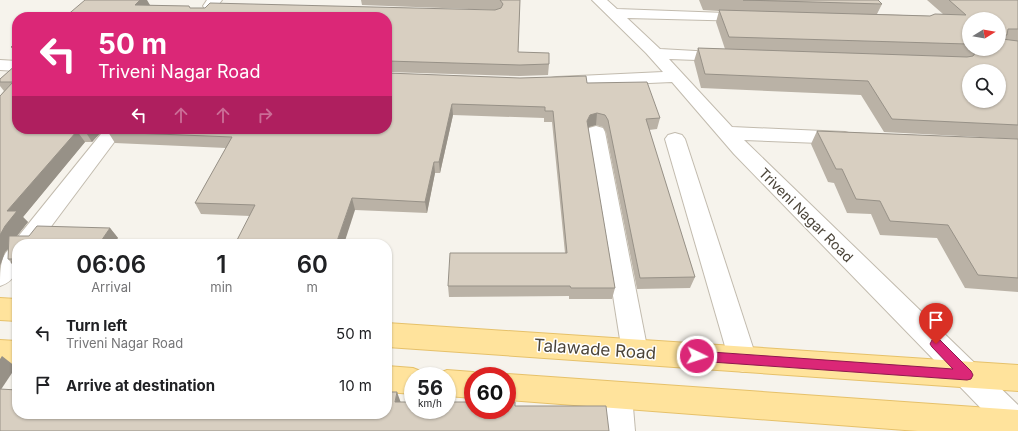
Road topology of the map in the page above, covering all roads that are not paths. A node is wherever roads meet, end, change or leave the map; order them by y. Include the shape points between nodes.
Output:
1 (606, 6) edge
2 (764, 17) edge
3 (655, 54) junction
4 (743, 56) edge
5 (0, 65) edge
6 (12, 66) edge
7 (676, 77) junction
8 (543, 82) edge
9 (596, 132) dead end
10 (727, 133) junction
11 (111, 134) edge
12 (675, 139) dead end
13 (860, 139) edge
14 (29, 239) edge
15 (12, 260) edge
16 (0, 276) edge
17 (0, 309) edge
18 (12, 310) edge
19 (392, 335) edge
20 (0, 352) edge
21 (635, 352) junction
22 (12, 353) edge
23 (743, 360) junction
24 (967, 375) junction
25 (1018, 378) edge
26 (392, 379) edge
27 (404, 380) edge
28 (516, 388) edge
29 (618, 395) junction
30 (1018, 424) edge
31 (620, 431) edge

1 - 2 street
1 - 3 street, Triveni Nagar Road
3 - 4 street
3 - 7 street, Triveni Nagar Road
5 - 6 street
7 - 8 street
7 - 10 street, Triveni Nagar Road
9 - 21 street
10 - 13 street
10 - 24 street, Triveni Nagar Road
11 - 14 street
12 - 23 street
15 - 16 street
17 - 18 main road
19 - 21 main road, Talawade Road
20 - 22 main road
21 - 23 main road, Talawade Road
23 - 24 main road, Talawade Road
24 - 25 main road, Talawade Road
24 - 30 street, Triveni Nagar Road
26 - 27 main road
28 - 29 main road
29 - 30 main road
29 - 31 street

